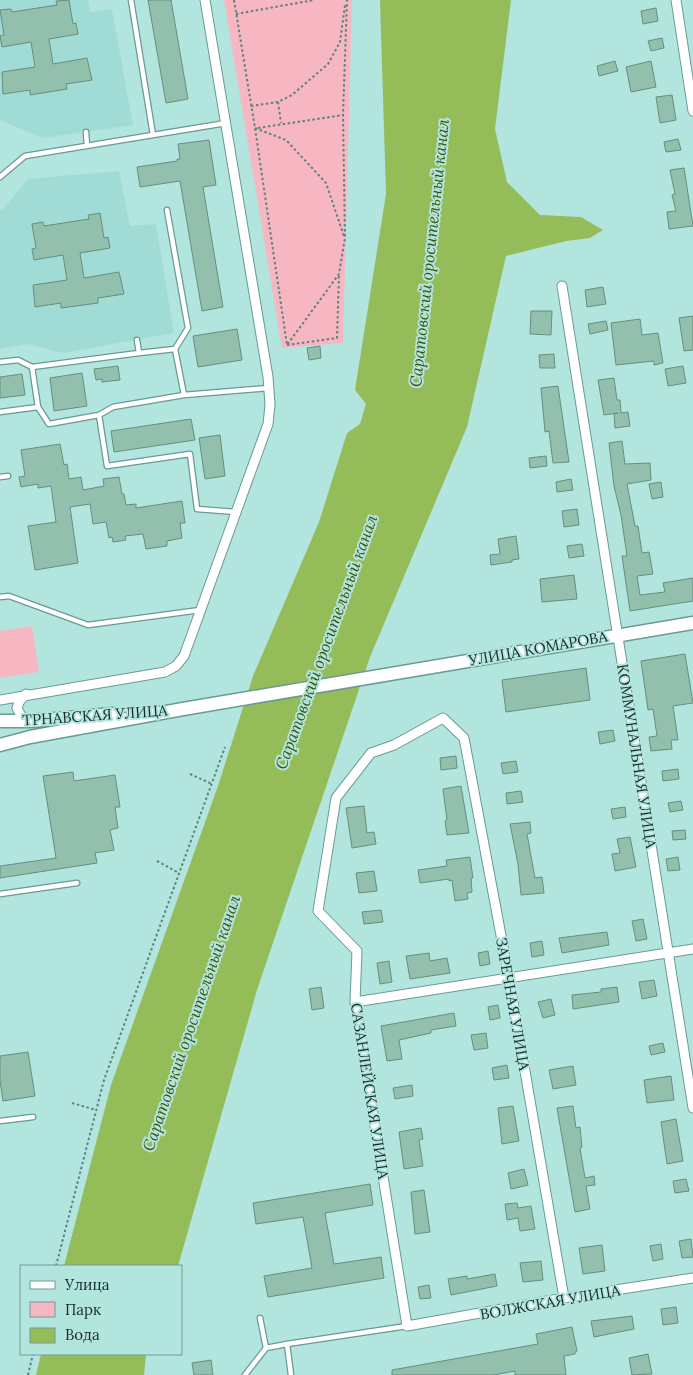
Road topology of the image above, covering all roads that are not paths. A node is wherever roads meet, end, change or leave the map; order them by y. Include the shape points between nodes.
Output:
1 (131, 0) edge
2 (206, 0) edge
3 (676, 0) edge
4 (693, 111) edge
5 (226, 122) junction
6 (86, 132) dead end
7 (153, 135) junction
8 (88, 146) junction
9 (0, 177) edge
10 (167, 210) dead end
11 (562, 286) dead end
12 (137, 340) dead end
13 (175, 349) junction
14 (139, 353) junction
15 (0, 362) edge
16 (32, 367) junction
17 (269, 388) junction
18 (184, 395) junction
19 (38, 407) junction
20 (0, 412) edge
21 (99, 415) junction
22 (8, 476) dead end
23 (0, 477) edge
24 (236, 512) junction
25 (0, 597) edge
26 (201, 610) junction
27 (693, 623) edge
28 (616, 635) junction
29 (26, 694) junction
30 (0, 700) edge
31 (183, 709) junction
32 (443, 718) joint
33 (0, 721) edge
34 (30, 721) junction
35 (0, 745) edge
36 (78, 883) dead end
37 (0, 894) edge
38 (693, 949) edge
39 (669, 953) junction
40 (509, 978) junction
41 (356, 1002) junction
42 (693, 1108) edge
43 (33, 1117) dead end
44 (0, 1121) edge
45 (693, 1278) edge
46 (564, 1298) junction
47 (260, 1318) dead end
48 (407, 1326) junction
49 (287, 1344) junction
50 (266, 1348) junction
51 (245, 1375) edge
52 (291, 1375) edge

1 - 7 lane
2 - 5 street
3 - 4 street
5 - 7 lane
5 - 17 street
6 - 8 lane
7 - 8 lane
8 - 9 lane via 25,156
10 - 13 lane via 188,328
11 - 28 street, КОММУНАЛЬНАЯ УЛИЦА
12 - 14 lane
13 - 14 lane
13 - 18 lane
14 - 16 lane
15 - 16 lane via 18,360
16 - 19 lane
17 - 18 lane
17 - 24 street via 268,424
18 - 21 lane via 113,407
19 - 20 lane
19 - 21 lane via 49,424
21 - 24 lane via 107,466 190,454 197,509
22 - 23 lane
24 - 26 street
25 - 26 lane via 9,596 88,625
26 - 29 street via 184,656 165,672
27 - 28 main road, УЛИЦА КОМАРОВА
28 - 31 main road, УЛИЦА КОМАРОВА
28 - 39 street, КОММУНАЛЬНАЯ УЛИЦА
29 - 30 street
29 - 34 street via 17,708 21,716
31 - 34 main road, ТРНАВСКАЯ УЛИЦА
31 - 35 main road, ТРНАВСКАЯ УЛИЦА via 30,736
32 - 40 street, ЗАРЕЧНАЯ УЛИЦА via 464,738
32 - 41 street, САЗАНЛЕЙСКАЯ УЛИЦА via 394,745 371,753 336,798 318,911 357,951
33 - 34 main road, ТРНАВСКАЯ УЛИЦА
36 - 37 lane
38 - 39 street
39 - 40 street
39 - 42 street, КОММУНАЛЬНАЯ УЛИЦА
40 - 41 street
40 - 46 street, ЗАРЕЧНАЯ УЛИЦА
41 - 48 street, САЗАНЛЕЙСКАЯ УЛИЦА
43 - 44 lane
45 - 46 street, ВОЛЖСКАЯ УЛИЦА
46 - 48 street, ВОЛЖСКАЯ УЛИЦА
47 - 50 lane
48 - 49 lane
49 - 50 lane
49 - 52 lane
50 - 51 lane

